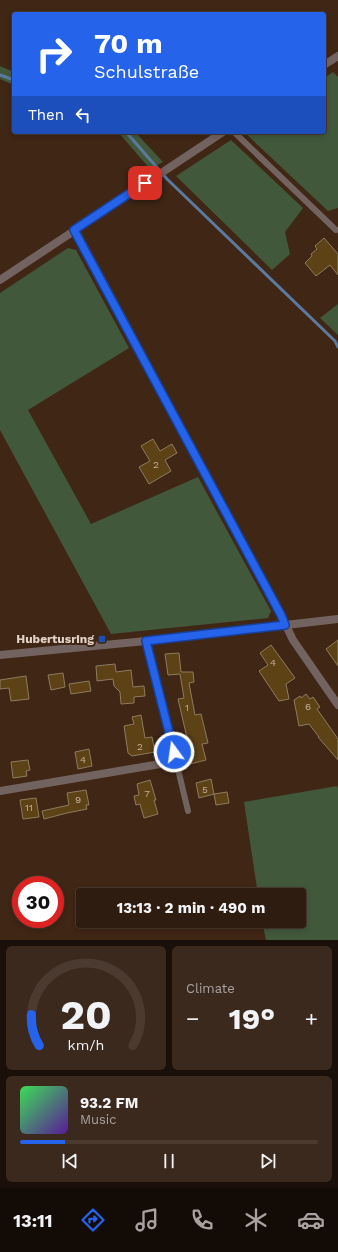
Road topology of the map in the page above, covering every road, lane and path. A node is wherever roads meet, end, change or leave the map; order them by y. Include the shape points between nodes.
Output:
1 (338, 56) edge
2 (326, 64) edge
3 (220, 134) edge
4 (236, 134) edge
5 (74, 230) junction
6 (336, 230) dead end
7 (0, 280) edge
8 (338, 620) edge
9 (285, 625) junction
10 (146, 641) junction
11 (0, 655) edge
12 (338, 705) edge
13 (171, 760) junction
14 (0, 791) edge
15 (188, 811) dead end

1 - 2 street
3 - 5 street
4 - 6 lane
5 - 7 street
5 - 9 street
8 - 9 street
9 - 10 street
9 - 12 street
10 - 11 street
10 - 13 street via 174,752
13 - 14 street via 166,764
13 - 15 lane via 177,765

